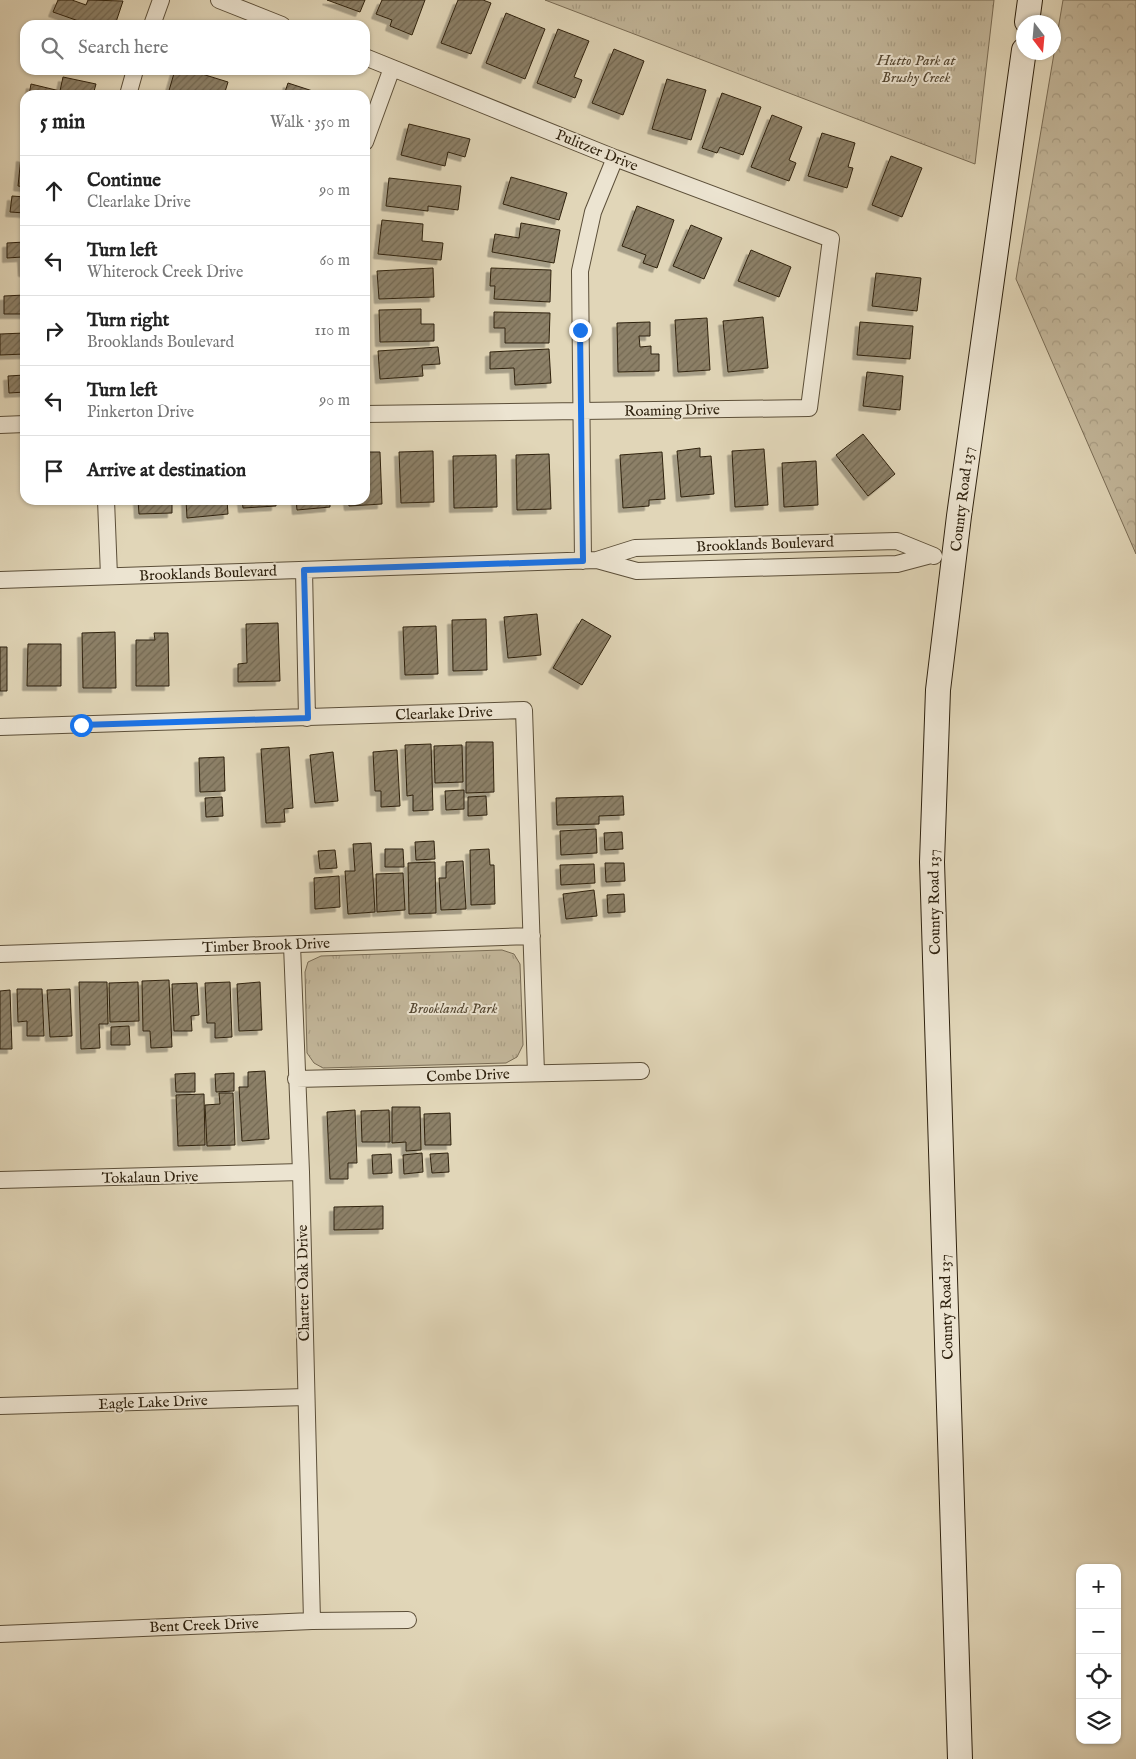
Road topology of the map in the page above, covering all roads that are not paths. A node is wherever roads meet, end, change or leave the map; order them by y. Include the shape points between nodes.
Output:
1 (161, 0) edge
2 (219, 0) edge
3 (1030, 0) edge
4 (1028, 15) edge
5 (154, 20) edge
6 (269, 20) edge
7 (370, 60) edge
8 (1023, 60) edge
9 (392, 68) junction
10 (134, 75) edge
11 (129, 90) edge
12 (370, 128) edge
13 (616, 158) junction
14 (831, 239) joint
15 (581, 411) junction
16 (370, 414) edge
17 (20, 424) edge
18 (0, 425) edge
19 (106, 505) edge
20 (932, 555) junction
21 (955, 559) junction
22 (590, 560) junction
23 (304, 570) junction
24 (109, 576) junction
25 (0, 580) edge
26 (308, 718) junction
27 (0, 727) edge
28 (532, 936) junction
29 (292, 944) junction
30 (0, 954) edge
31 (641, 1071) dead end
32 (536, 1073) junction
33 (296, 1080) junction
34 (301, 1172) junction
35 (0, 1180) edge
36 (306, 1397) junction
37 (0, 1406) edge
38 (408, 1620) dead end
39 (312, 1621) junction
40 (0, 1634) edge
41 (960, 1759) edge

1 - 5 street
2 - 6 street
3 - 4 street
7 - 9 street, Pulitzer Drive
8 - 21 street, County Road 137
9 - 12 street
9 - 13 street, Pulitzer Drive
10 - 11 street
13 - 14 street, Pulitzer Drive
13 - 15 street via 593,212 580,271
14 - 15 street, Roaming Drive via 809,408
15 - 16 street, Roaming Drive
15 - 22 street
17 - 18 street
19 - 24 street
20 - 21 street, Brooklands Boulevard
20 - 22 street, Brooklands Boulevard via 897,564 637,571
20 - 22 street, Brooklands Boulevard via 897,540 635,548
21 - 41 street, County Road 137 via 938,690 932,862
22 - 23 street, Brooklands Boulevard
23 - 24 street, Brooklands Boulevard
23 - 26 street
24 - 25 street, Brooklands Boulevard
26 - 27 street, Clearlake Drive
26 - 28 street, Clearlake Drive via 524,710
28 - 29 street, Timber Brook Drive
28 - 32 street, Clearlake Drive
29 - 30 street, Timber Brook Drive
29 - 33 street, Charter Oak Drive
31 - 32 street, Combe Drive
32 - 33 street, Combe Drive
33 - 34 street, Charter Oak Drive
34 - 35 street, Tokalaun Drive
34 - 36 street, Charter Oak Drive
36 - 37 street, Eagle Lake Drive
36 - 39 street, Charter Oak Drive
38 - 39 street, Bent Creek Drive
39 - 40 street, Bent Creek Drive

